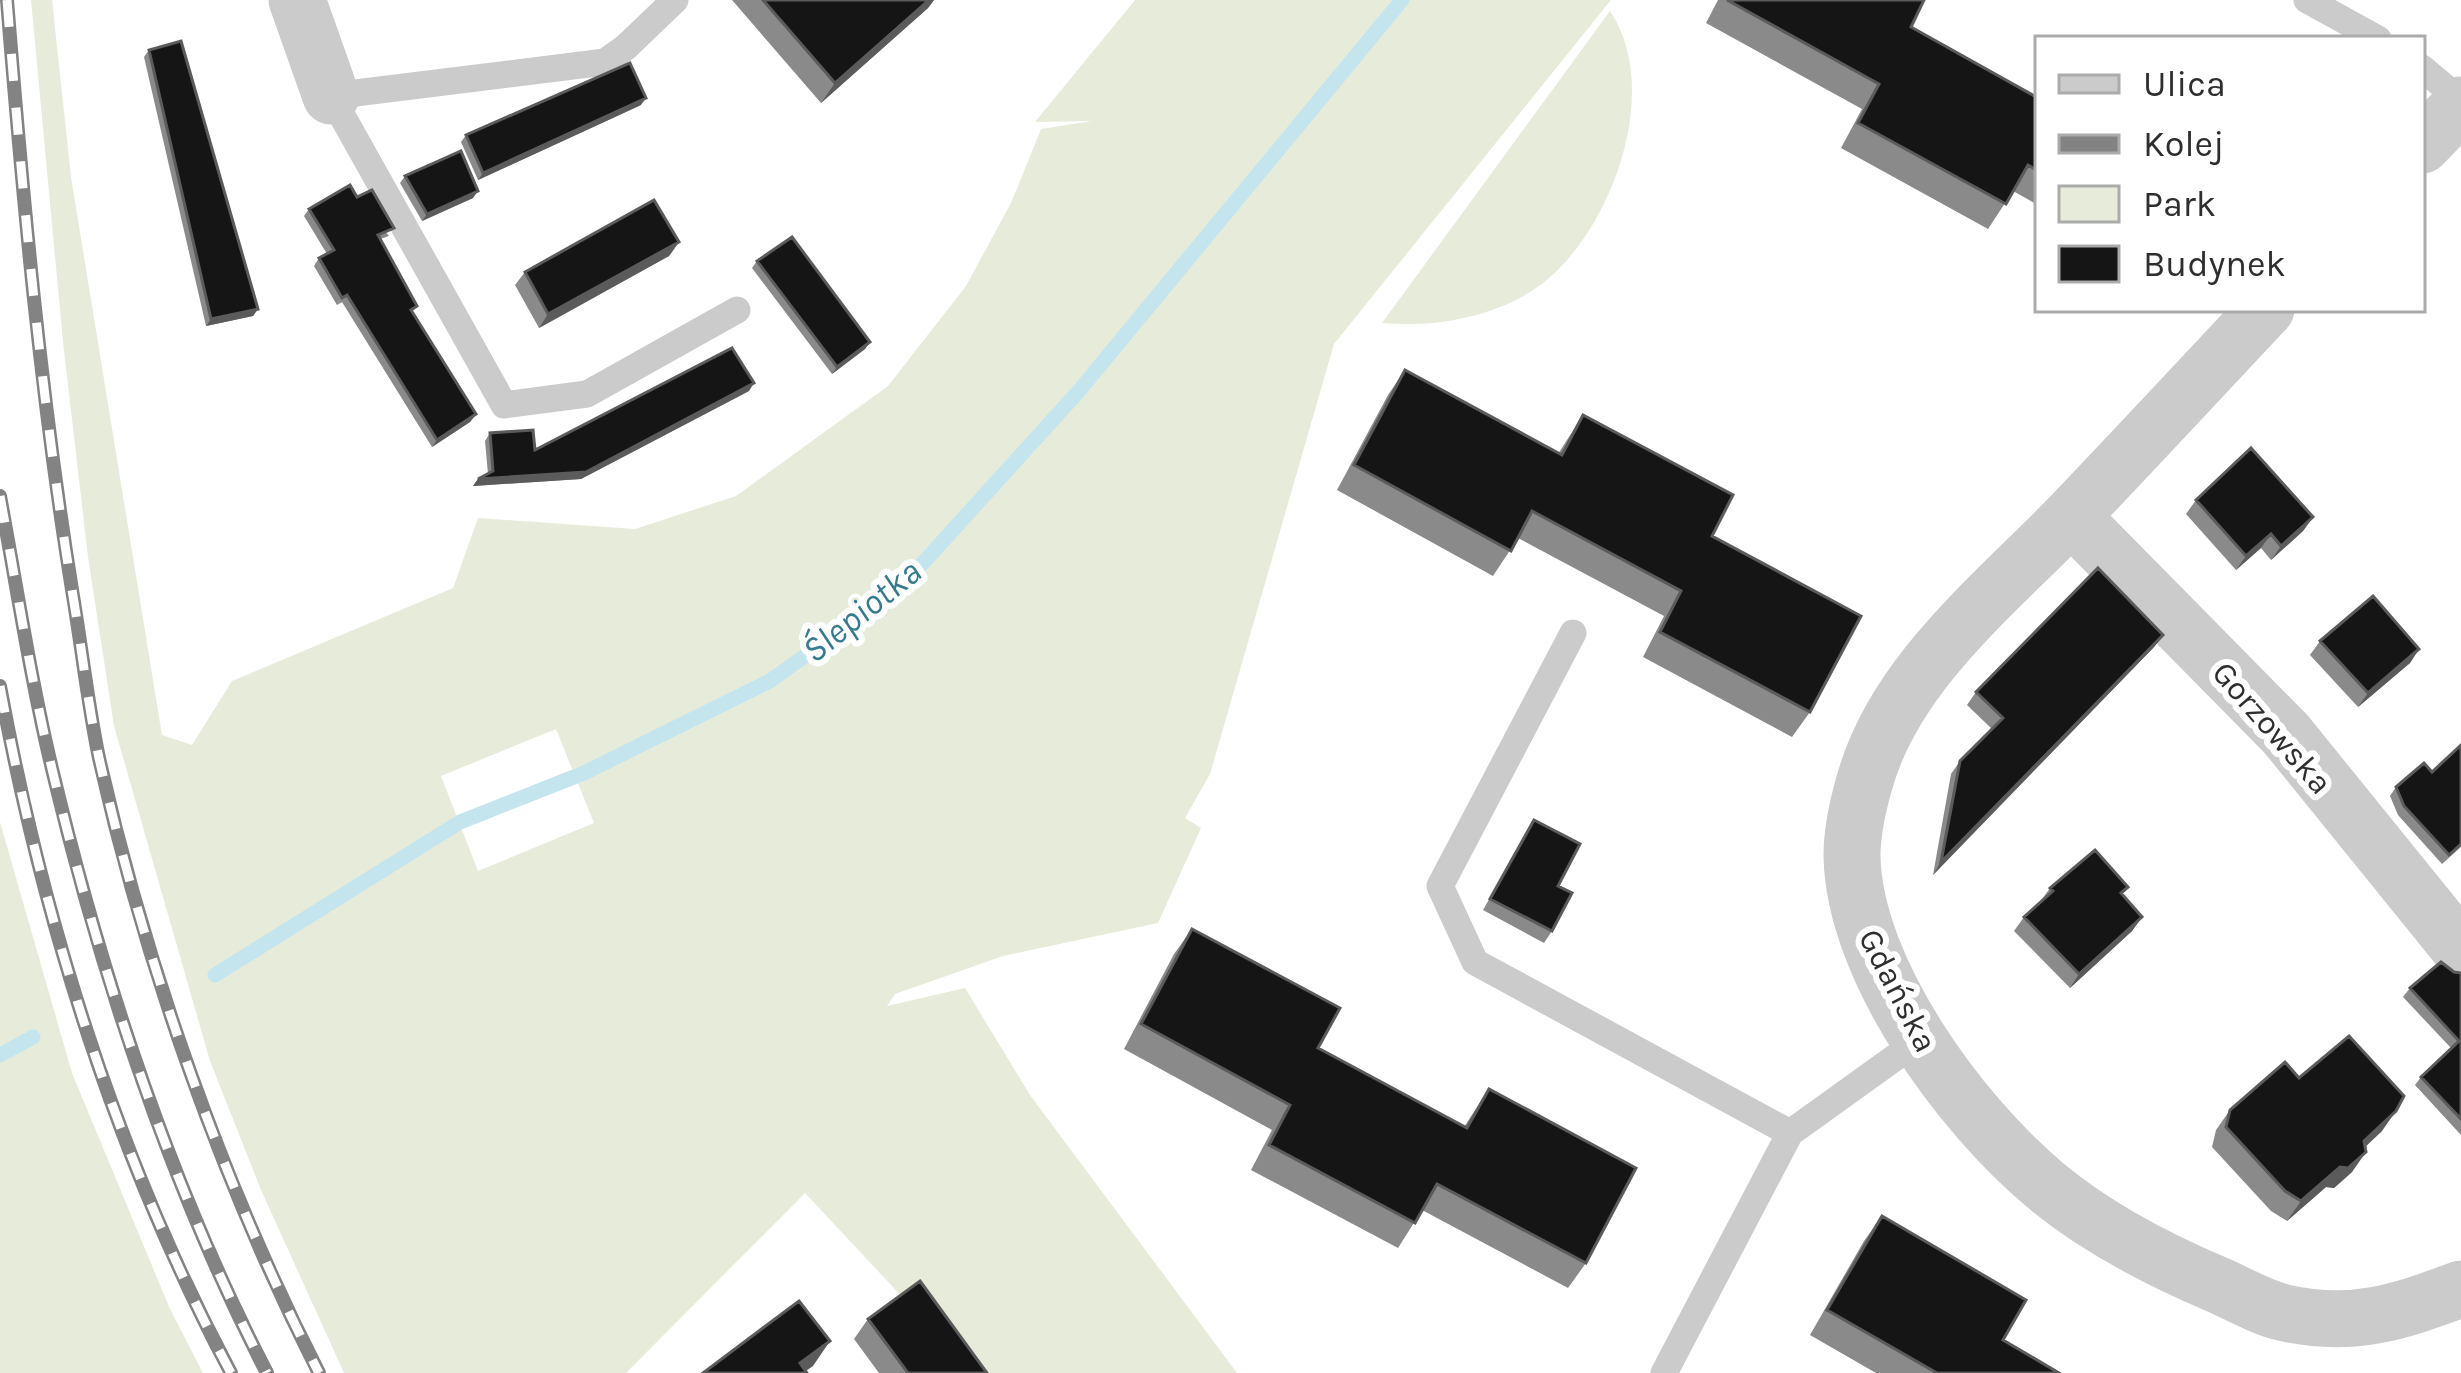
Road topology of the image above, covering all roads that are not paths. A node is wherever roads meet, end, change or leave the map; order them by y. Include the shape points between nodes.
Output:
1 (297, 0) edge
2 (675, 0) edge
3 (2307, 0) edge
4 (2373, 36) edge
5 (2425, 71) edge
6 (332, 96) junction
7 (2461, 103) edge
8 (2425, 142) edge
9 (737, 310) dead end
10 (2263, 312) edge
11 (2071, 516) junction
12 (1573, 633) dead end
13 (2461, 950) edge
14 (1918, 1041) junction
15 (1790, 1133) junction
16 (2461, 1289) edge
17 (1664, 1373) edge

1 - 6 street
2 - 6 lane via 605,62
3 - 4 lane
5 - 7 lane
6 - 9 lane via 504,405 587,394
7 - 8 street
10 - 11 street, Gdańska
11 - 13 street, Gorzowska via 2287,734
11 - 14 street, Gdańska via 1944,646 1896,710 1864,782 1852,854 1863,923
12 - 15 lane via 1440,886 1475,962
14 - 15 lane
14 - 16 street, Gdańska via 2045,1185 2187,1272 2282,1312 2336,1318 2390,1316
15 - 17 lane

